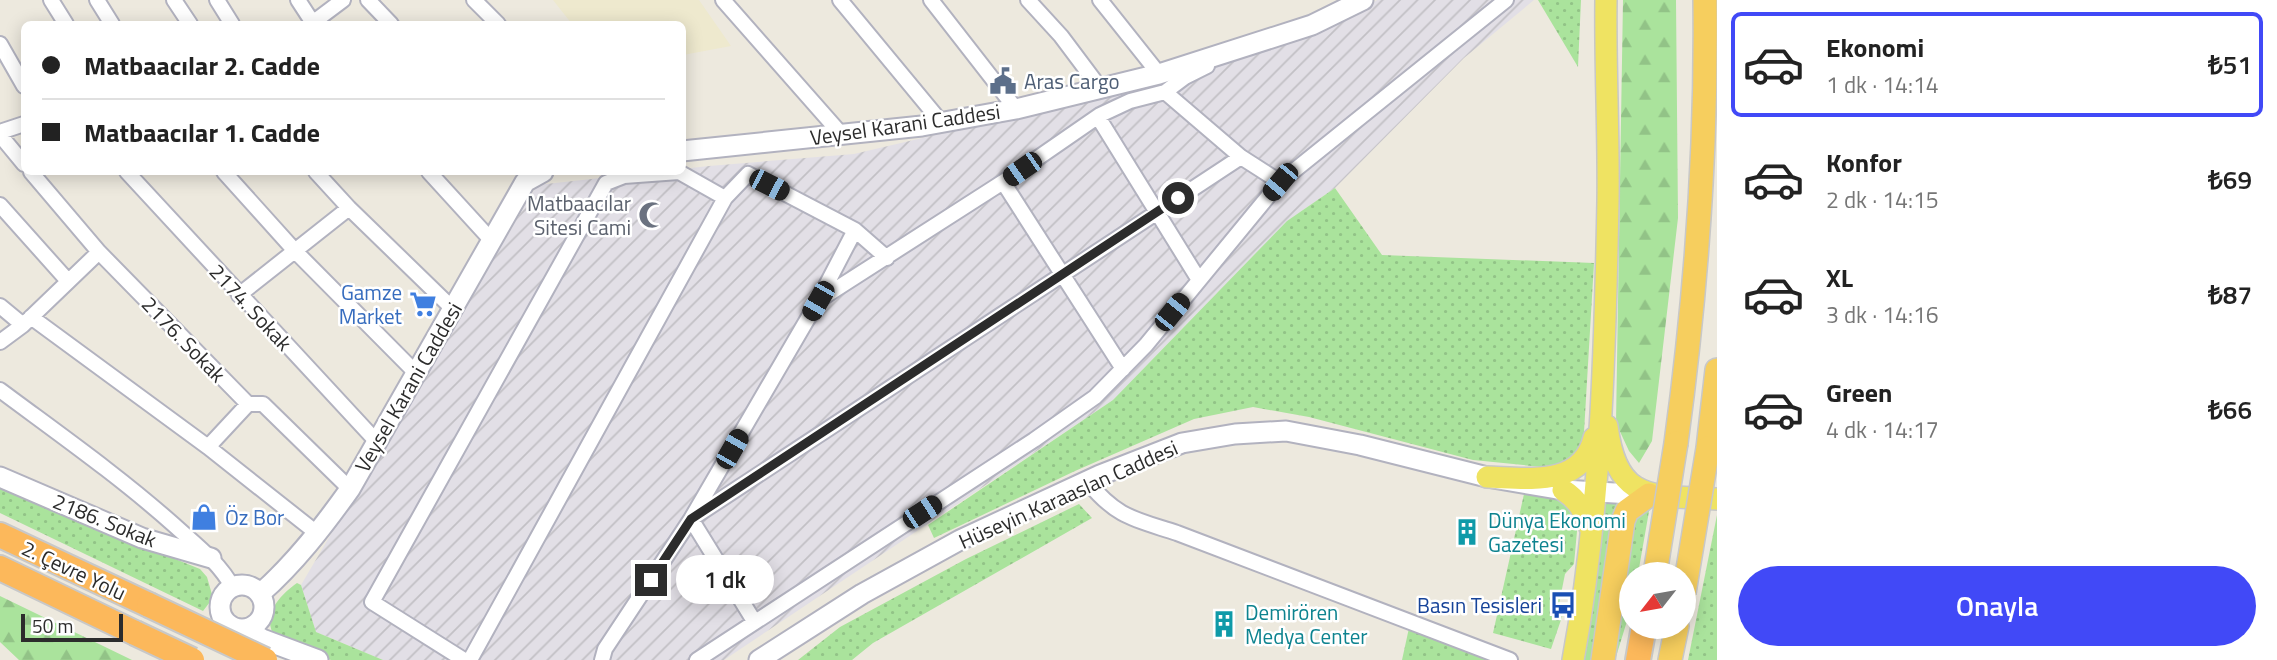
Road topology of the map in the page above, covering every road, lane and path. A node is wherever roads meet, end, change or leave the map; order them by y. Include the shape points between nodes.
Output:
1 (51, 0) edge
2 (97, 0) edge
3 (174, 0) edge
4 (217, 0) edge
5 (298, 0) edge
6 (343, 0) edge
7 (368, 0) edge
8 (474, 0) edge
9 (723, 0) edge
10 (840, 0) edge
11 (931, 0) edge
12 (1028, 0) edge
13 (1100, 0) edge
14 (1363, 0) edge
15 (1506, 0) edge
16 (1606, 0) edge
17 (1705, 0) edge
18 (64, 21) edge
19 (110, 21) edge
20 (188, 21) edge
21 (231, 21) edge
22 (310, 21) edge
23 (316, 21) edge
24 (388, 21) edge
25 (495, 21) edge
26 (0, 44) edge
27 (1269, 48) dead end
28 (21, 81) edge
29 (1162, 83) junction
30 (1100, 88) junction
31 (1016, 108) junction
32 (1098, 117) junction
33 (941, 122) junction
34 (21, 125) edge
35 (0, 134) edge
36 (841, 134) junction
37 (686, 151) edge
38 (1241, 157) junction
39 (21, 160) edge
40 (34, 175) edge
41 (130, 175) edge
42 (227, 175) edge
43 (319, 175) edge
44 (432, 175) edge
45 (533, 175) edge
46 (638, 175) edge
47 (684, 175) edge
48 (1003, 182) junction
49 (1280, 182) junction
50 (725, 198) junction
51 (0, 205) edge
52 (349, 208) junction
53 (1157, 212) junction
54 (855, 230) junction
55 (492, 240) junction
56 (296, 251) junction
57 (99, 252) junction
58 (887, 258) junction
59 (1063, 274) junction
60 (1199, 280) junction
61 (68, 281) junction
62 (239, 295) junction
63 (818, 301) junction
64 (0, 306) edge
65 (453, 309) junction
66 (27, 321) junction
67 (0, 342) edge
68 (1123, 369) junction
69 (1717, 370) edge
70 (416, 373) junction
71 (1602, 389) junction
72 (0, 390) edge
73 (248, 404) junction
74 (1599, 416) junction
75 (377, 442) junction
76 (208, 447) junction
77 (0, 477) edge
78 (1487, 477) junction
79 (1087, 481) junction
80 (350, 489) junction
81 (1563, 490) junction
82 (1596, 491) junction
83 (1649, 495) junction
84 (1717, 499) edge
85 (691, 519) junction
86 (1592, 532) junction
87 (318, 534) junction
88 (0, 535) edge
89 (211, 558) junction
90 (1657, 562) edge
91 (1689, 562) edge
92 (0, 568) edge
93 (233, 587) junction
94 (260, 594) junction
95 (754, 621) junction
96 (228, 624) junction
97 (248, 629) junction
98 (1634, 639) edge
99 (1641, 639) edge
100 (1674, 639) edge
101 (604, 656) edge
102 (185, 660) edge
103 (192, 660) edge
104 (265, 660) edge
105 (317, 660) edge
106 (464, 660) edge
107 (470, 660) edge
108 (697, 660) edge
109 (759, 660) edge
110 (1510, 660) edge
111 (1573, 660) edge
112 (1603, 660) edge
113 (1626, 660) edge
114 (1637, 660) edge
115 (1670, 660) edge

1 - 18 street
2 - 19 street
3 - 20 street
4 - 21 street
5 - 22 street
6 - 23 street
7 - 24 street
8 - 25 street
9 - 36 street
10 - 33 street
11 - 31 street
12 - 30 street
13 - 29 street
14 - 29 main road, Veysel Karani Caddesi
15 - 49 street
16 - 71 main road via 1608,199
17 - 90 highway, bridge via 1699,239 1676,443
26 - 28 street
27 - 29 street
29 - 30 main road, Veysel Karani Caddesi
29 - 32 street
29 - 38 street
30 - 31 main road, Veysel Karani Caddesi
31 - 33 main road, Veysel Karani Caddesi
32 - 48 street
32 - 53 street
33 - 36 main road, Veysel Karani Caddesi
34 - 35 street
35 - 39 street
36 - 37 main road, Veysel Karani Caddesi
38 - 49 street
38 - 53 street
40 - 57 street, 2176. Sokak
41 - 62 street, 2174. Sokak
42 - 56 street
43 - 52 street
44 - 55 street
45 - 55 main road, Veysel Karani Caddesi
46 - 106 street via 606,183 372,603
47 - 50 street
48 - 58 street
48 - 59 street
49 - 60 street
50 - 54 street via 748,174
50 - 107 street
51 - 61 street
52 - 56 street
52 - 65 street
53 - 59 street
53 - 60 street
54 - 58 street
54 - 63 street
55 - 65 main road, Veysel Karani Caddesi
56 - 62 street
56 - 70 street
57 - 61 street
57 - 73 street, 2176. Sokak
58 - 63 street
59 - 68 street
59 - 85 street
60 - 68 street
61 - 66 street
62 - 75 street, 2174. Sokak
63 - 85 street
64 - 66 street
65 - 70 main road, Veysel Karani Caddesi
66 - 67 street
66 - 76 street
68 - 95 street via 1095,397 1034,440
69 - 91 highway, bridge
70 - 75 main road, Veysel Karani Caddesi
71 - 74 main road
71 - 83 main road via 1608,434 1620,472
72 - 89 street via 134,489
73 - 76 street
73 - 80 street, 2176. Sokak via 263,404
74 - 78 main road via 1591,450 1577,467 1559,476
74 - 82 main road
75 - 80 main road, Veysel Karani Caddesi
76 - 87 street
77 - 89 main road, 2186. Sokak via 142,538
78 - 79 main road, Hüseyin Karaaslan Caddesi via 1286,431 1182,443
78 - 81 main road, Hüseyin Karaaslan Caddesi
79 - 109 main road, Hüseyin Karaaslan Caddesi via 949,546 862,594
79 - 110 street via 1124,516
80 - 87 main road, Veysel Karani Caddesi
81 - 82 main road, Hüseyin Karaaslan Caddesi
81 - 86 main road via 1581,506
82 - 83 main road, Hüseyin Karaaslan Caddesi
82 - 86 main road
83 - 84 main road
83 - 112 highway via 1627,511 1623,521
85 - 95 street
85 - 101 street
86 - 111 main road
87 - 94 main road, Veysel Karani Caddesi
88 - 104 highway, 2. Çevre Yolu, bridge
89 - 93 street
92 - 103 highway, 2. Çevre Yolu, bridge
93 - 94 main road via 248,586
93 - 96 main road via 221,604
94 - 97 main road via 263,615
95 - 108 street
96 - 97 main road
96 - 102 main road
97 - 105 main road
98 - 113 highway
99 - 114 highway
100 - 115 highway

